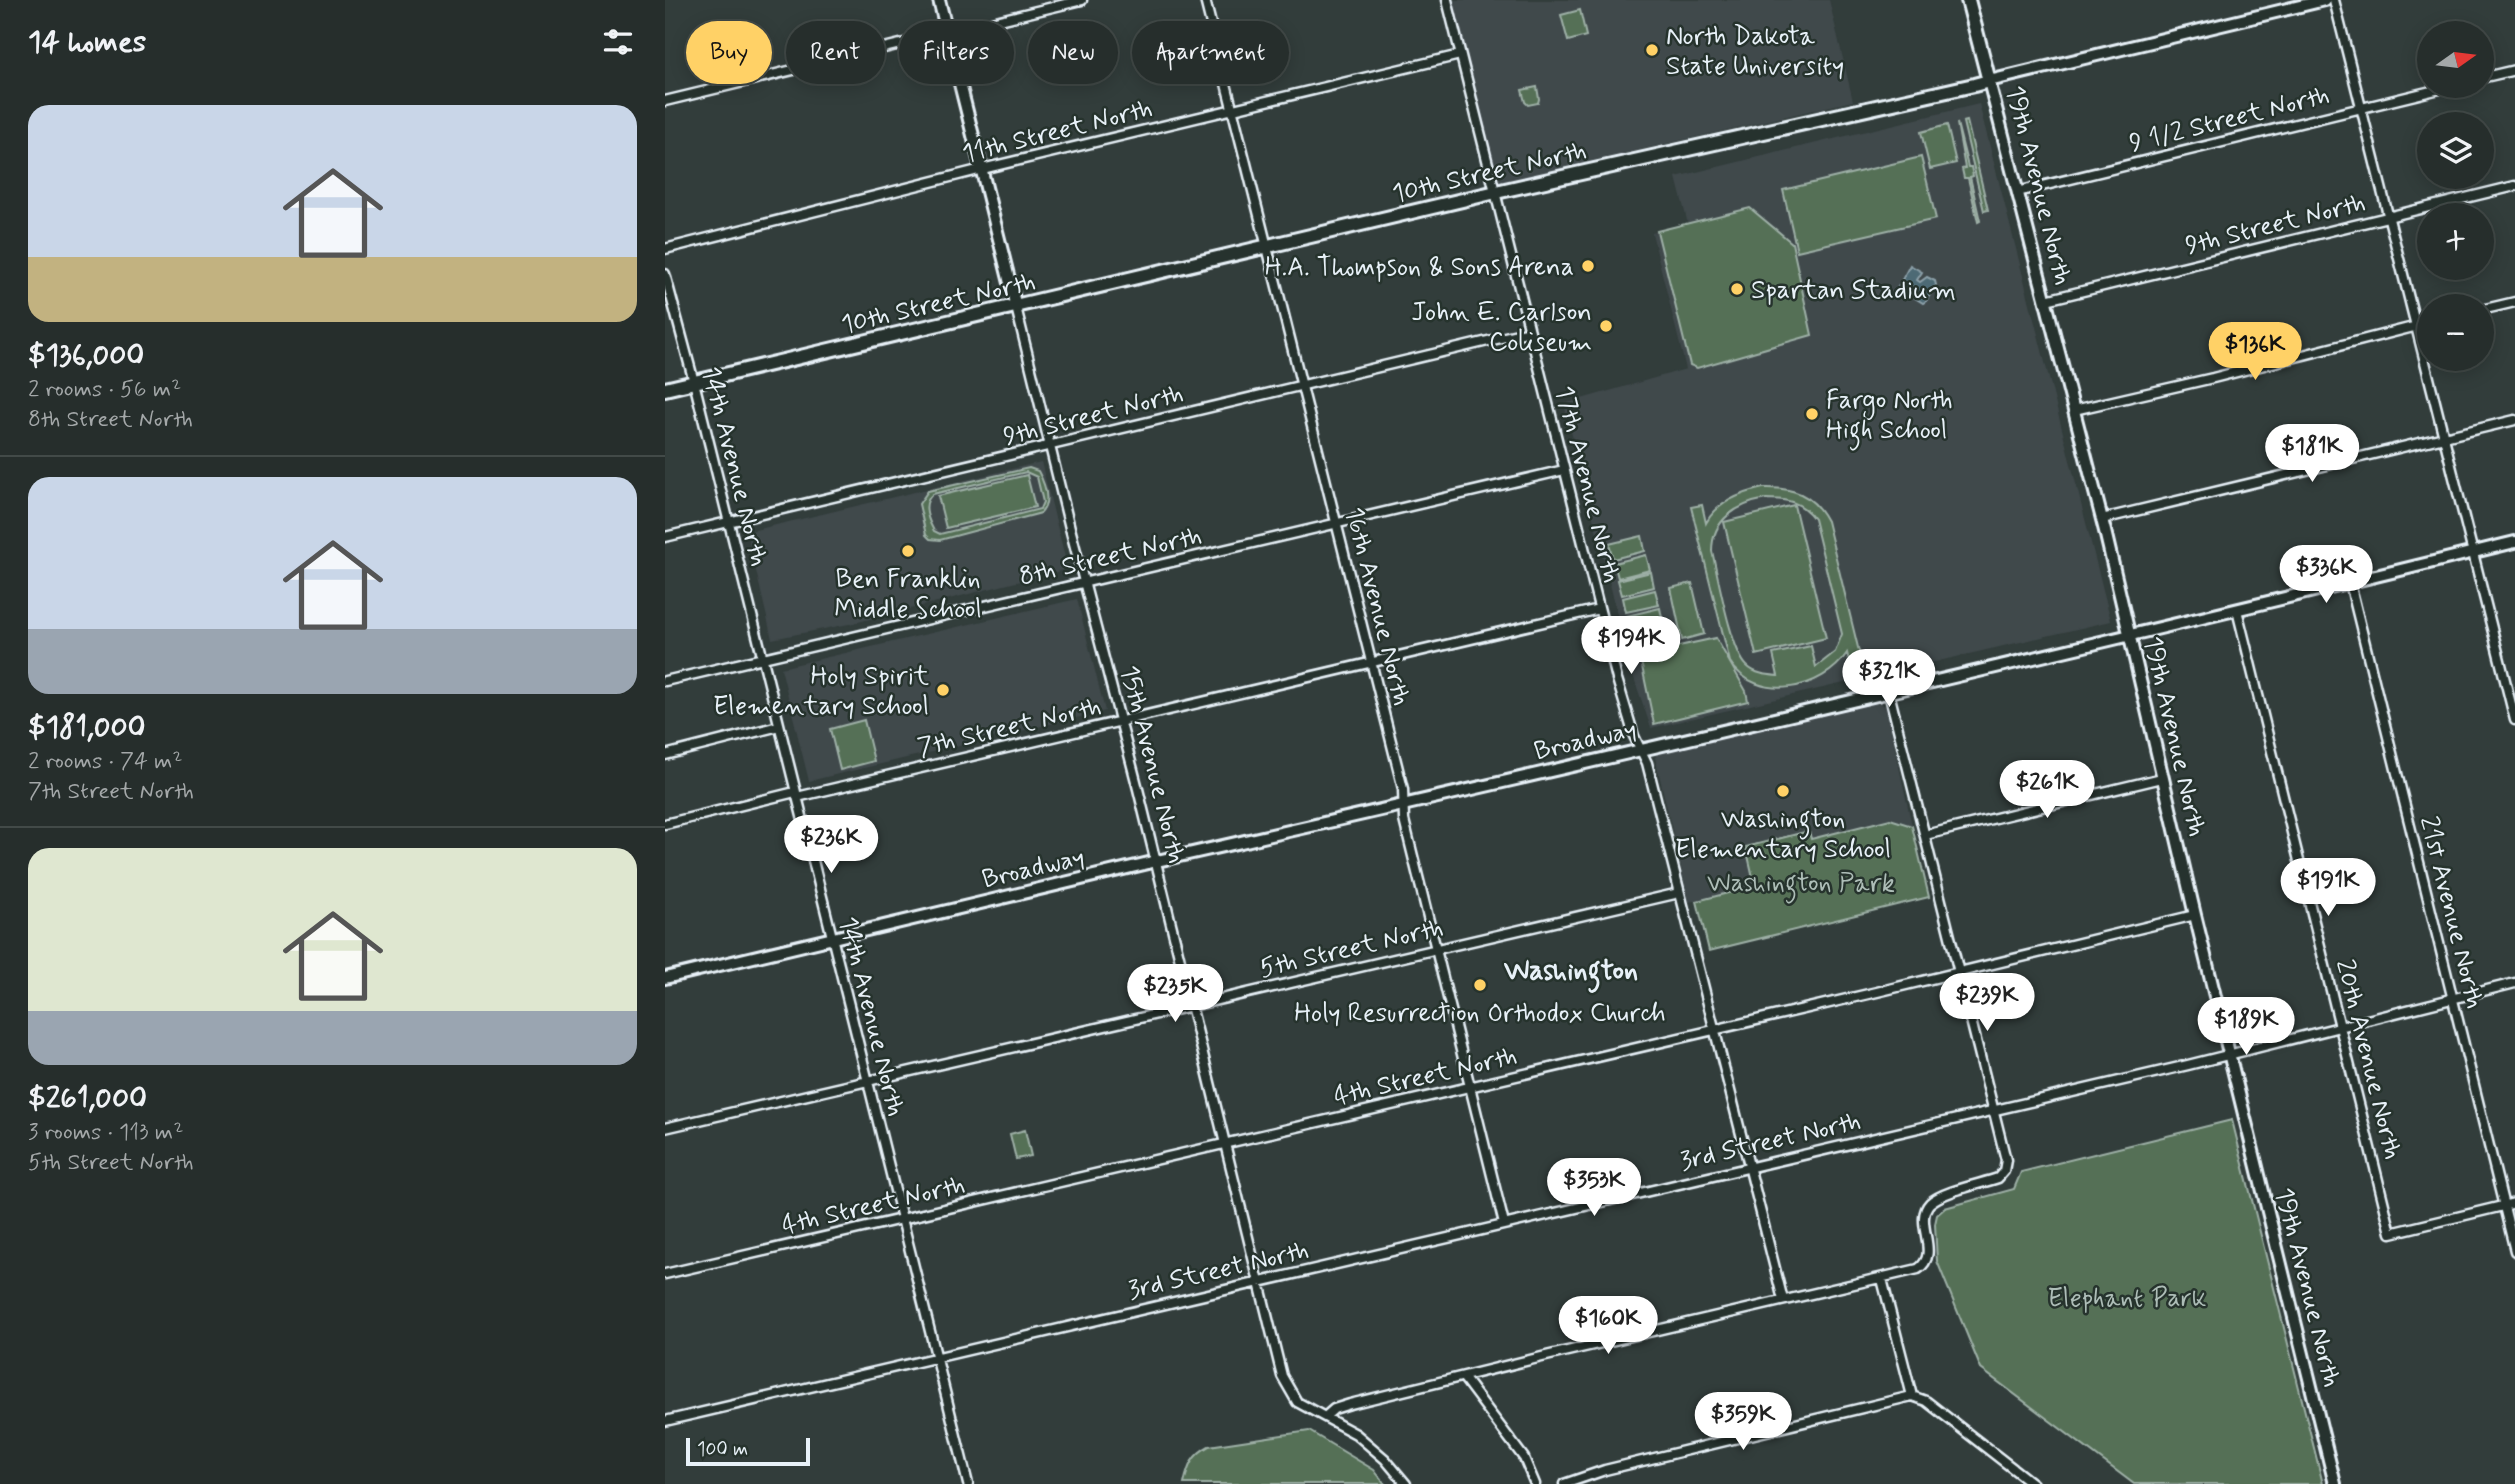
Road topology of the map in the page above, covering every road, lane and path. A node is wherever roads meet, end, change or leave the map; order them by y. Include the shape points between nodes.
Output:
1 (939, 0) edge
2 (1082, 0) edge
3 (1205, 0) edge
4 (1447, 0) edge
5 (1968, 0) edge
6 (2325, 0) edge
7 (2334, 0) edge
8 (944, 21) edge
9 (996, 21) edge
10 (899, 45) edge
11 (1460, 55) junction
12 (2515, 70) edge
13 (2494, 75) edge
14 (1989, 81) junction
15 (960, 84) edge
16 (2417, 94) edge
17 (665, 101) edge
18 (2361, 108) junction
19 (1232, 110) junction
20 (982, 169) junction
21 (2515, 186) edge
22 (1496, 192) junction
23 (2017, 192) junction
24 (2388, 217) junction
25 (1267, 248) junction
26 (665, 249) edge
27 (665, 274) edge
28 (2046, 300) junction
29 (2515, 302) edge
30 (1016, 307) junction
31 (2494, 307) edge
32 (2416, 326) junction
33 (1530, 331) junction
34 (694, 382) junction
35 (1302, 386) junction
36 (665, 389) edge
37 (2074, 410) junction
38 (2515, 420) edge
39 (2444, 437) junction
40 (1050, 446) junction
41 (1564, 470) junction
42 (2102, 519) junction
43 (728, 522) junction
44 (1336, 524) junction
45 (665, 537) edge
46 (2515, 542) edge
47 (2473, 553) junction
48 (1085, 582) junction
49 (2350, 583) junction
50 (1599, 609) junction
51 (2237, 610) junction
52 (2130, 636) junction
53 (762, 660) junction
54 (1371, 663) junction
55 (665, 681) edge
56 (1889, 693) junction
57 (2515, 720) edge
58 (1121, 721) junction
59 (779, 726) junction
60 (1641, 749) junction
61 (665, 755) edge
62 (2162, 778) junction
63 (796, 794) junction
64 (1403, 807) junction
65 (665, 824) edge
66 (1925, 835) junction
67 (1156, 862) junction
68 (1679, 893) junction
69 (2195, 915) junction
70 (832, 939) junction
71 (1436, 948) junction
72 (1959, 972) junction
73 (665, 978) edge
74 (2515, 983) edge
75 (2452, 998) junction
76 (1191, 1005) junction
77 (2340, 1026) junction
78 (1714, 1030) junction
79 (2229, 1054) junction
80 (867, 1082) junction
81 (1470, 1086) junction
82 (1992, 1110) junction
83 (665, 1128) edge
84 (1225, 1143) junction
85 (1748, 1167) junction
86 (2515, 1203) edge
87 (2504, 1206) junction
88 (902, 1219) junction
89 (1504, 1224) junction
90 (2515, 1251) edge
91 (665, 1274) edge
92 (1882, 1279) junction
93 (1260, 1281) junction
94 (1783, 1300) junction
95 (936, 1357) junction
96 (1463, 1377) junction
97 (1912, 1396) junction
98 (1326, 1416) junction
99 (665, 1421) edge
100 (968, 1484) edge
101 (1406, 1484) edge
102 (1535, 1484) edge
103 (1564, 1484) edge
104 (2033, 1484) edge
105 (2335, 1484) edge

1 - 8 street, 15th Avenue North
2 - 9 street
3 - 19 street, 16th Avenue North
4 - 11 street, 17th Avenue North
5 - 14 main road, 19th Avenue North
6 - 14 street, 10th Street North
7 - 18 street
10 - 17 street
11 - 19 street, 11th Street North
11 - 22 street, 17th Avenue North
12 - 13 street
14 - 22 main road, 10th Street North
14 - 23 street, 19th Avenue North
15 - 20 street, 15th Avenue North
16 - 18 street, 9 1/2 Street North
18 - 23 street, 9 1/2 Street North
18 - 24 street
19 - 20 street, 11th Street North
19 - 25 street, 16th Avenue North
20 - 26 street, 11th Street North
20 - 30 street, 15th Avenue North
21 - 24 street, 9th Street North
22 - 25 main road, 10th Street North
22 - 33 street, 17th Avenue North
23 - 28 street, 19th Avenue North
24 - 28 street, 9th Street North
24 - 32 street
25 - 30 main road, 10th Street North
25 - 35 street, 16th Avenue North
27 - 34 street, 14th Avenue North
28 - 37 street, 19th Avenue North
29 - 31 street
30 - 34 main road, 10th Street North
30 - 40 street, 15th Avenue North
32 - 37 street
32 - 39 street
33 - 35 street, 9th Street North
33 - 41 street, 17th Avenue North
34 - 36 main road, 10th Street North
34 - 43 street, 14th Avenue North
35 - 40 street, 9th Street North
35 - 44 street, 16th Avenue North
37 - 42 street, 19th Avenue North
38 - 39 street
39 - 42 street
39 - 47 street
40 - 43 street, 9th Street North
40 - 48 street, 15th Avenue North
41 - 44 street, 8th Street North
41 - 50 street, 17th Avenue North
42 - 52 street, 19th Avenue North
43 - 45 street, 9th Street North
43 - 53 street, 14th Avenue North
44 - 48 street, 8th Street North
44 - 54 street, 16th Avenue North
46 - 47 street, Broadway
47 - 49 street, Broadway
47 - 57 street
48 - 53 street, 8th Street North
48 - 58 street, 15th Avenue North
49 - 51 street, Broadway
49 - 75 street, 21st Avenue North
50 - 54 street, 7th Street North
50 - 60 street, 17th Avenue North via 1616,679
51 - 52 street, Broadway
51 - 77 street, 20th Avenue North
52 - 56 street, Broadway
52 - 62 street, 19th Avenue North
53 - 55 street, 8th Street North
53 - 59 street, 14th Avenue North
54 - 58 street, 7th Street North
54 - 64 street, 16th Avenue North via 1403,789
56 - 60 street, Broadway
56 - 66 street
58 - 63 street, 7th Street North
58 - 67 street, 15th Avenue North
59 - 61 street
59 - 63 street, 14th Avenue North
60 - 64 street, Broadway
60 - 68 street, 17th Avenue North
62 - 66 street
62 - 69 street, 19th Avenue North
63 - 65 street, 7th Street North
63 - 70 street, 14th Avenue North
64 - 67 street, Broadway
64 - 71 street, 16th Avenue North
66 - 72 street
67 - 70 street, Broadway
67 - 76 street, 15th Avenue North
68 - 71 street, 5th Street North
68 - 78 street, 17th Avenue North
69 - 72 street, 4th Street North
69 - 79 street, 19th Avenue North
70 - 73 street, Broadway
70 - 80 street, 14th Avenue North
71 - 76 street, 5th Street North
71 - 81 street, 16th Avenue North
72 - 78 street, 4th Street North
72 - 82 street
74 - 75 street, 3rd Street North
75 - 77 street, 3rd Street North
75 - 87 street, 21st Avenue North
76 - 80 street, 5th Street North
76 - 84 street, 15th Avenue North
77 - 79 street, 3rd Street North
77 - 87 street, 20th Avenue North via 2391,1233
78 - 81 street, 4th Street North
78 - 85 street, 17th Avenue North
79 - 82 street, 3rd Street North
79 - 105 street, 19th Avenue North
80 - 83 street, 5th Street North
80 - 88 street, 14th Avenue North
81 - 84 street, 4th Street North
81 - 89 street, 16th Avenue North
82 - 85 street, 3rd Street North
82 - 92 street via 2006,1160 2004,1171 1998,1178 1929,1204 1924,1221 1927,1262
84 - 88 street, 4th Street North
84 - 93 street, 15th Avenue North
85 - 89 street, 3rd Street North
85 - 94 street, 17th Avenue North
86 - 87 street
87 - 90 street, 21st Avenue North
88 - 91 street, 4th Street North
88 - 95 street, 14th Avenue North
89 - 93 street, 3rd Street North
92 - 94 street
92 - 97 street
93 - 95 street, 3rd Street North
93 - 98 street, 15th Avenue North via 1289,1392 1297,1402
94 - 96 street
95 - 99 street, 3rd Street North
95 - 100 street, 14th Avenue North
96 - 98 street via 1334,1409
96 - 102 street via 1524,1458
97 - 103 street via 1605,1470
97 - 104 street via 1926,1401
98 - 101 street, 15th Avenue North via 1365,1440

